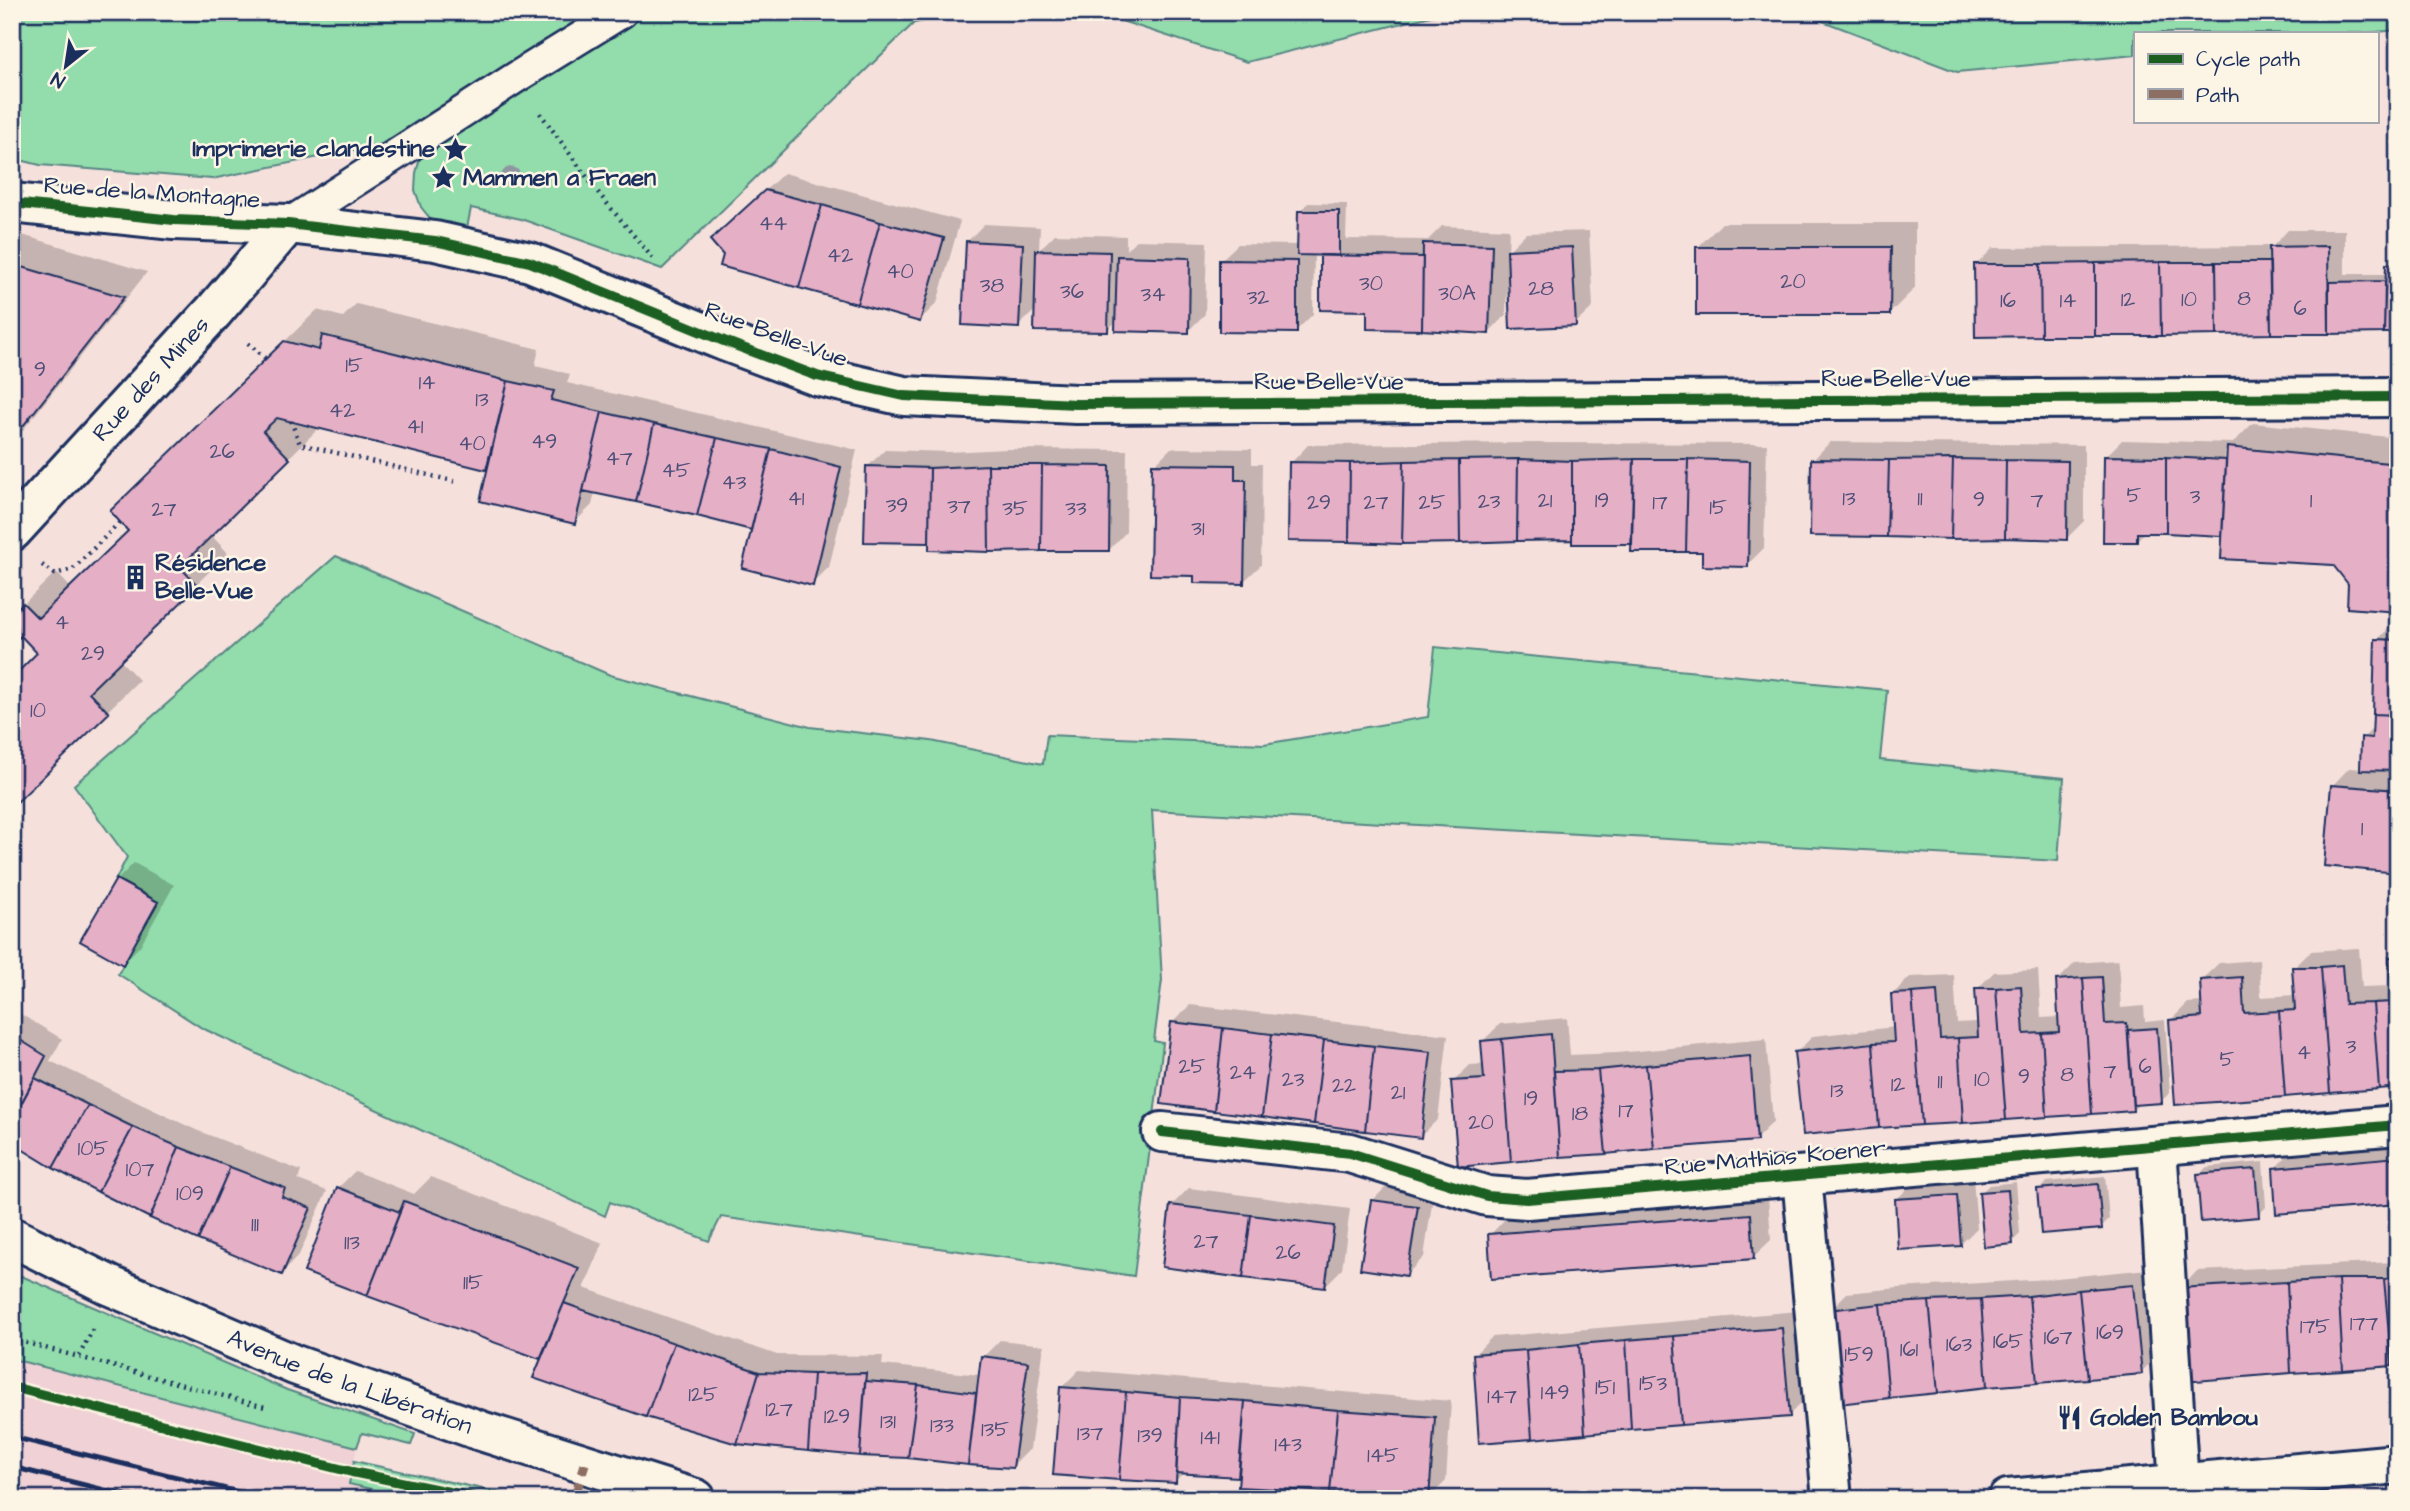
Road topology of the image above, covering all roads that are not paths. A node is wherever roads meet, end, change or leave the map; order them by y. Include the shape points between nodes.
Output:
1 (622, 12) edge
2 (12, 203) edge
3 (288, 224) junction
4 (2398, 397) edge
5 (12, 531) edge
6 (2398, 1125) edge
7 (1162, 1132) dead end
8 (2157, 1146) junction
9 (1802, 1177) junction
10 (12, 1237) edge
11 (2398, 1464) edge
12 (2179, 1485) junction
13 (696, 1499) edge
14 (1832, 1499) edge
15 (2008, 1499) edge

1 - 3 lane
2 - 3 street, Rue de la Montagne via 174,220
3 - 4 street, Rue Belle-Vue via 435,241 530,262 817,376 904,396 1076,404
3 - 5 street, Rue des Mines
6 - 8 street, Rue Mathias Koener
7 - 9 street, Rue Mathias Koener via 1350,1153 1487,1196 1527,1199
8 - 9 street, Rue Mathias Koener
8 - 12 street
9 - 14 street
10 - 13 street, Avenue de la Libération via 113,1287 295,1365 481,1431
11 - 12 street
12 - 15 street

